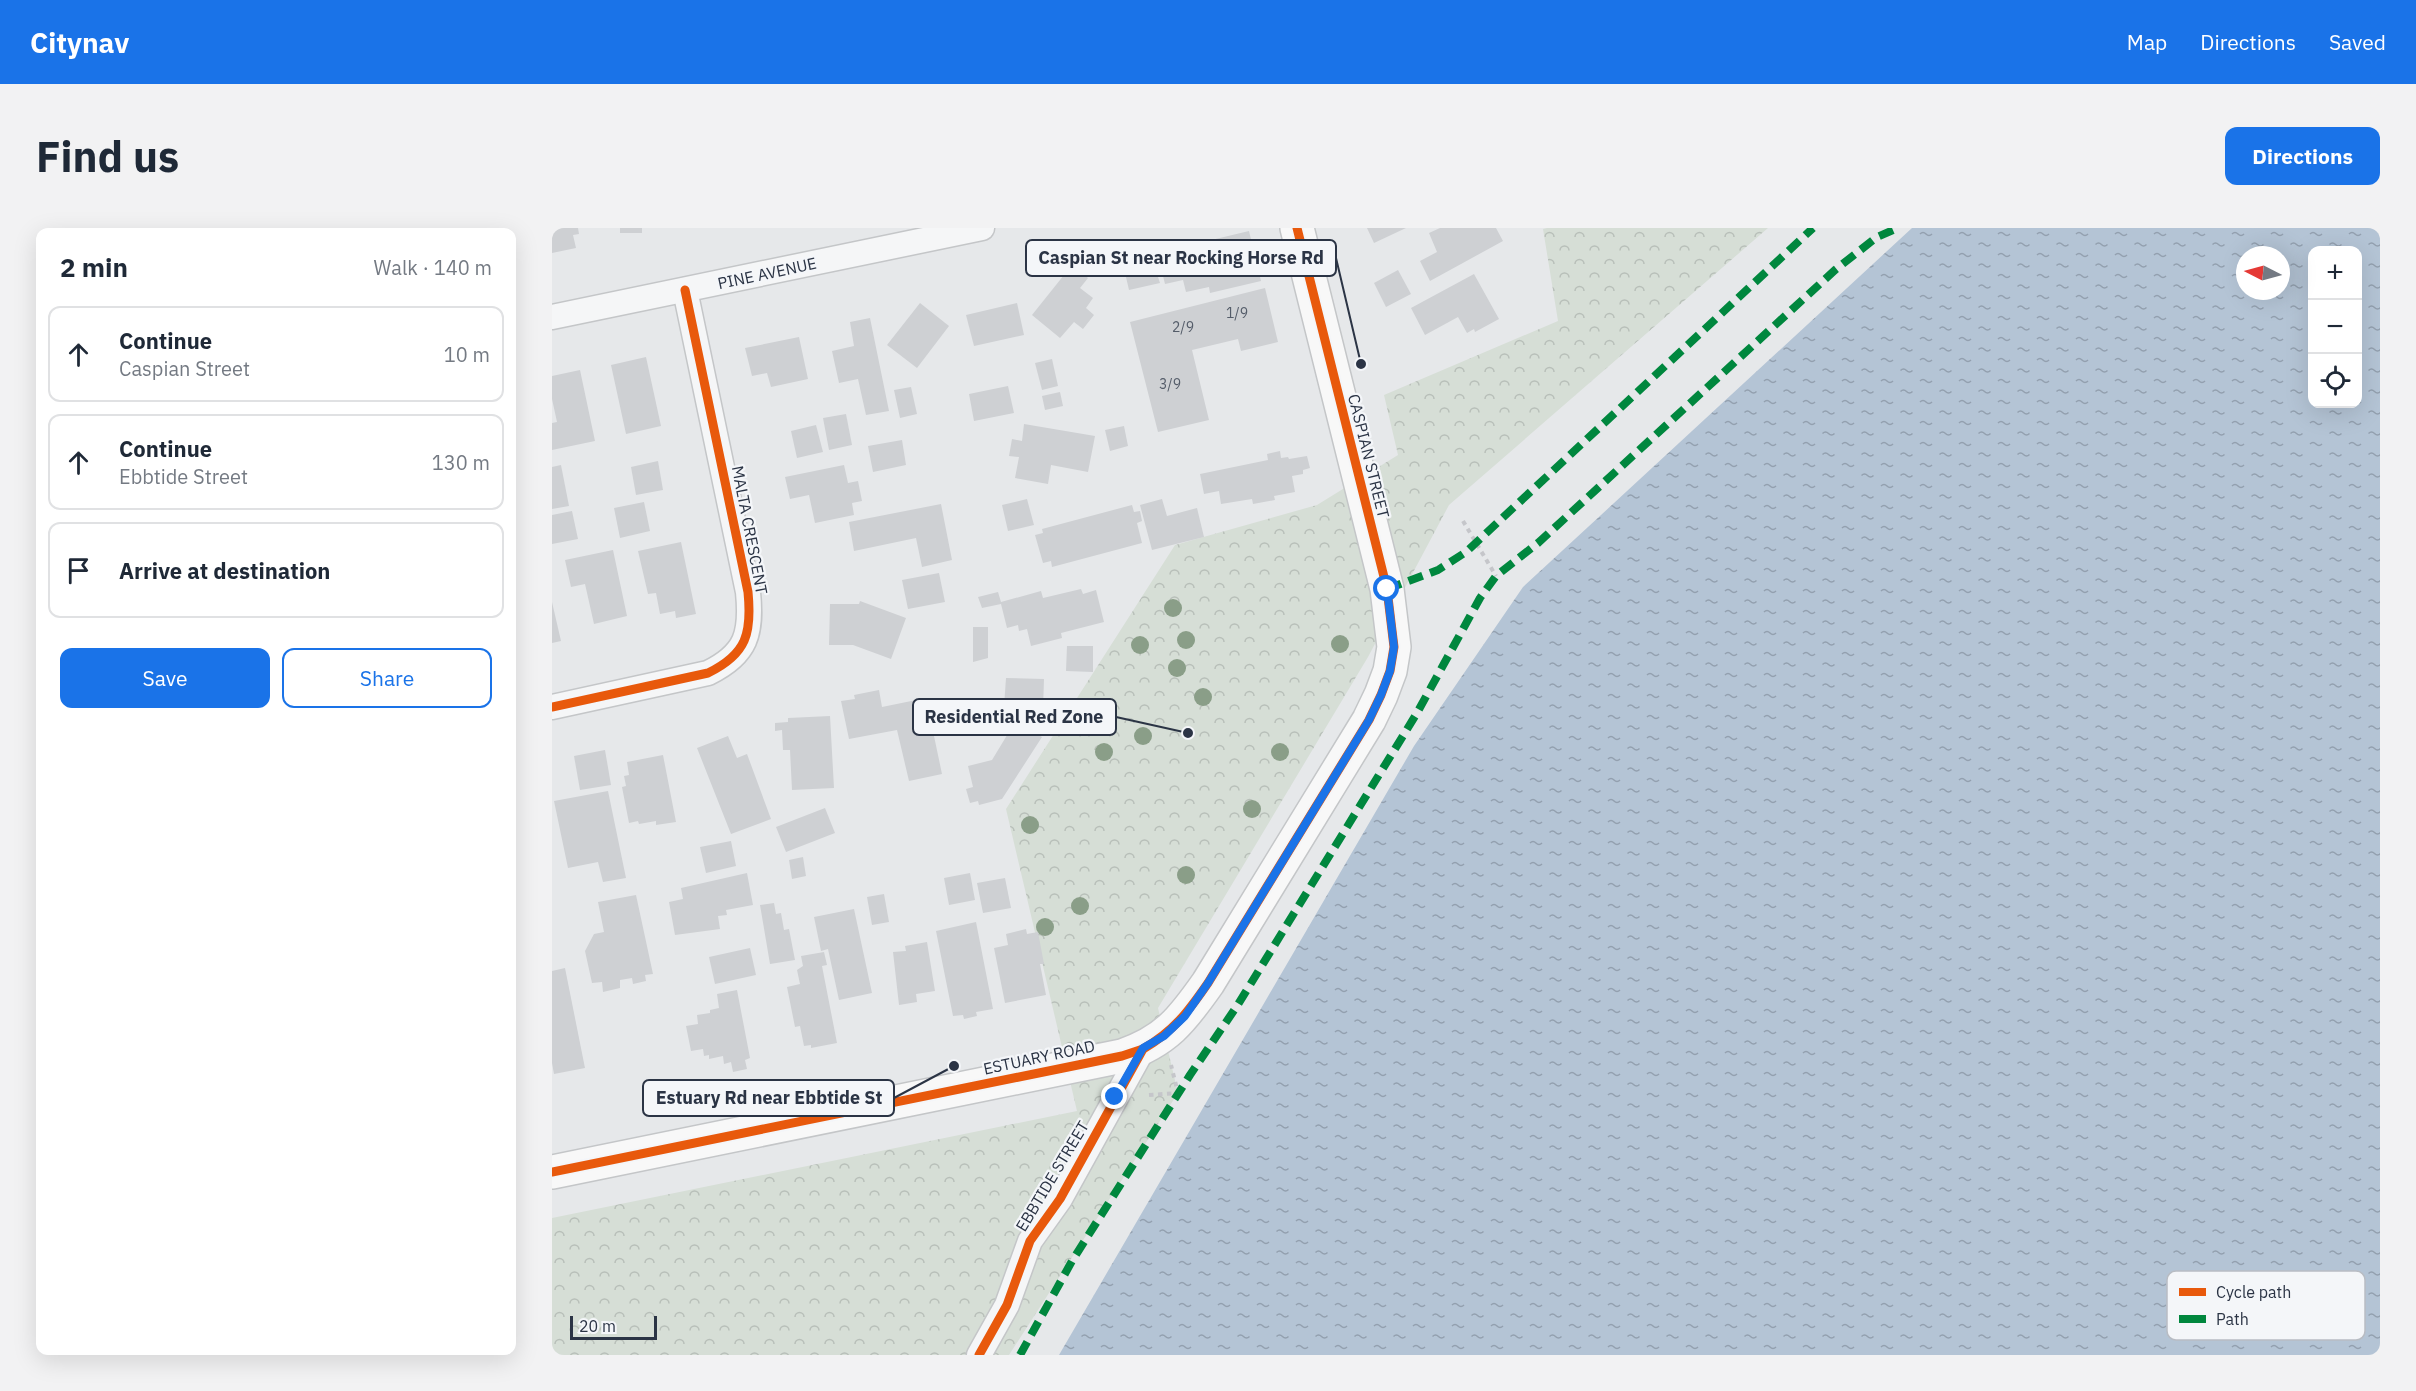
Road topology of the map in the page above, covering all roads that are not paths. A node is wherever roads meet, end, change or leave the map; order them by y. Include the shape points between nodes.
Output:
1 (982, 228) edge
2 (1297, 228) edge
3 (686, 290) junction
4 (552, 317) edge
5 (1392, 622) joint
6 (552, 707) edge
7 (1143, 1048) junction
8 (552, 1172) edge
9 (979, 1355) edge

1 - 3 street, PINE AVENUE
2 - 5 street, CASPIAN STREET
3 - 4 street, PINE AVENUE
3 - 6 street, MALTA CRESCENT via 748,592 748,634 739,652 708,673
5 - 7 street, EBBTIDE STREET via 1394,647 1390,671 1369,720 1208,983 1185,1016 1164,1036
7 - 8 street, ESTUARY ROAD via 1122,1056
7 - 9 street, EBBTIDE STREET via 1060,1199 1030,1241 1007,1305

